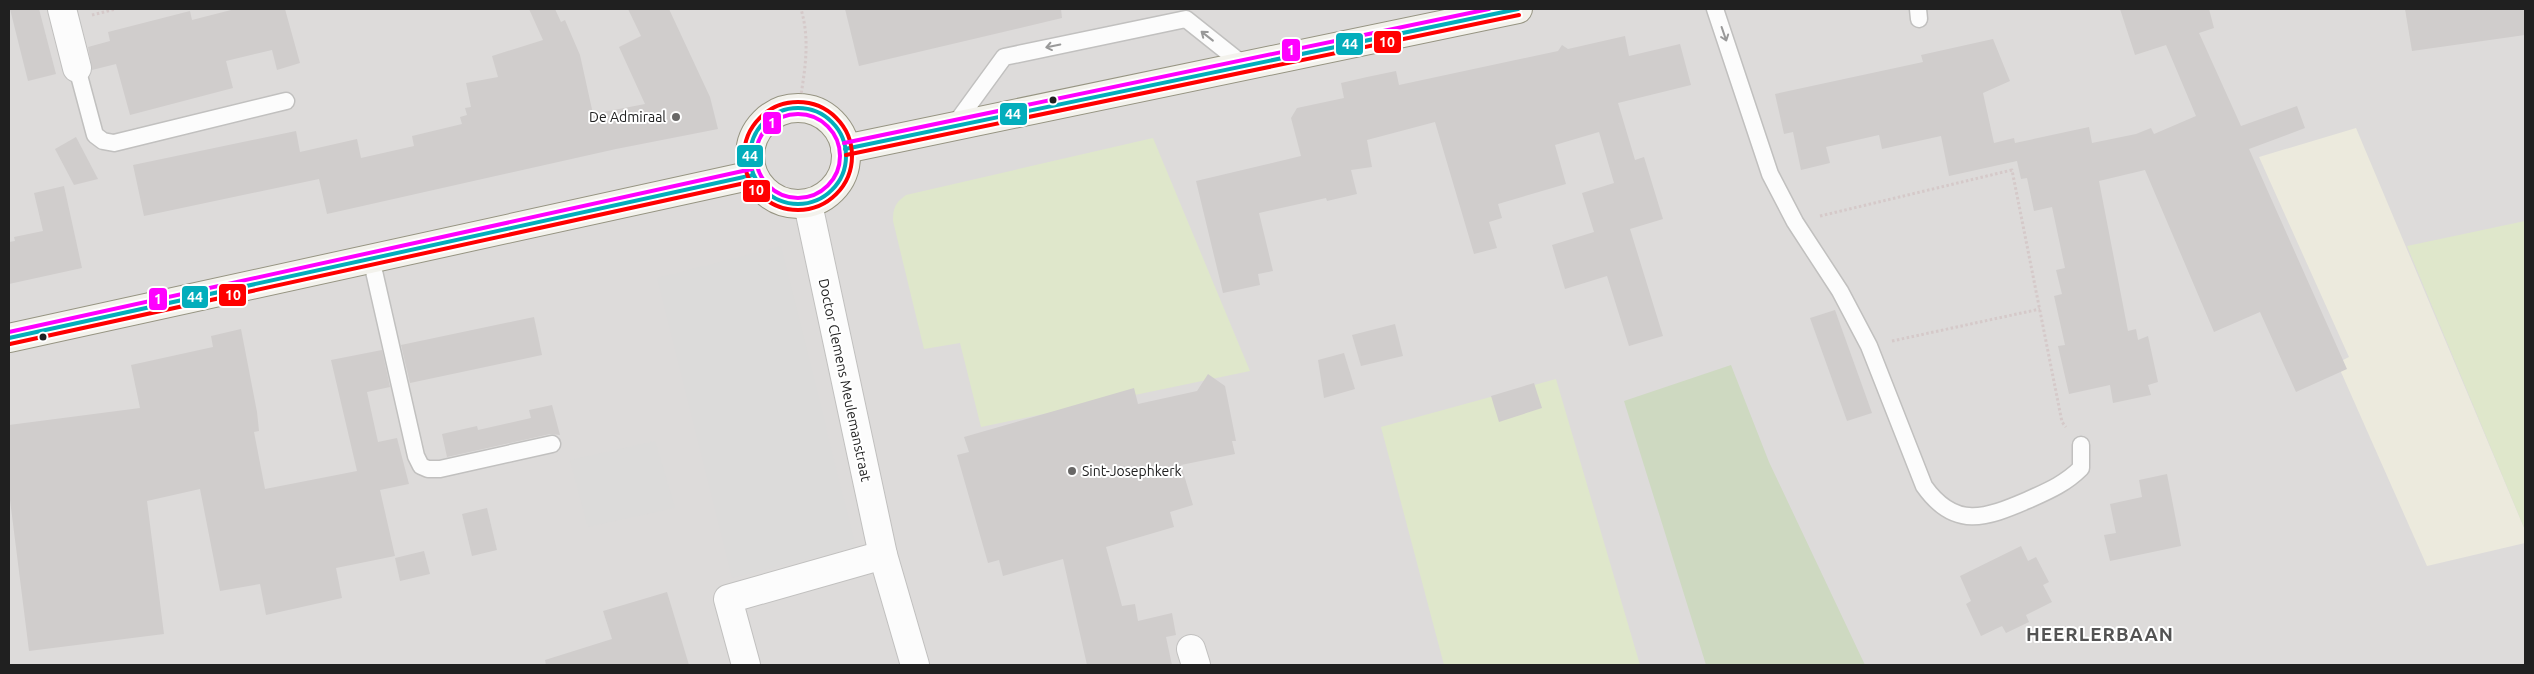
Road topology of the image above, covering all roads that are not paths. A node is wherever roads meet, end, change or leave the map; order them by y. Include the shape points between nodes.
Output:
1 (62, 9) edge
2 (1518, 9) edge
3 (1715, 9) edge
4 (1245, 66) junction
5 (78, 68) joint
6 (286, 101) dead end
7 (953, 127) junction
8 (845, 149) junction
9 (753, 175) junction
10 (808, 204) junction
11 (371, 258) junction
12 (9, 338) edge
13 (552, 444) dead end
14 (2081, 445) road end
15 (883, 555) junction
16 (746, 665) edge
17 (915, 665) edge

1 - 5 street
2 - 4 street
3 -> 14 lane via 1770,174 1795,222 1840,290 1869,346 1924,486 1932,498 1960,515 1976,518 1991,515 2060,486 2080,468
4 - 7 street
4 -> 7 lane via 1186,19 1004,57
5 - 6 lane via 95,135 114,143
7 - 8 street
8 - 9 street via 837,128 820,114 799,108 776,114 758,129 750,152
8 - 10 street via 846,164 833,190
9 - 10 street via 766,193 775,199
9 - 11 street
10 - 15 street, Doctor Clemens Meulemanstraat
11 - 12 street
11 - 13 lane via 416,456 421,466 440,469
15 - 16 street via 728,598
15 - 17 street, Doctor Clemens Meulemanstraat

